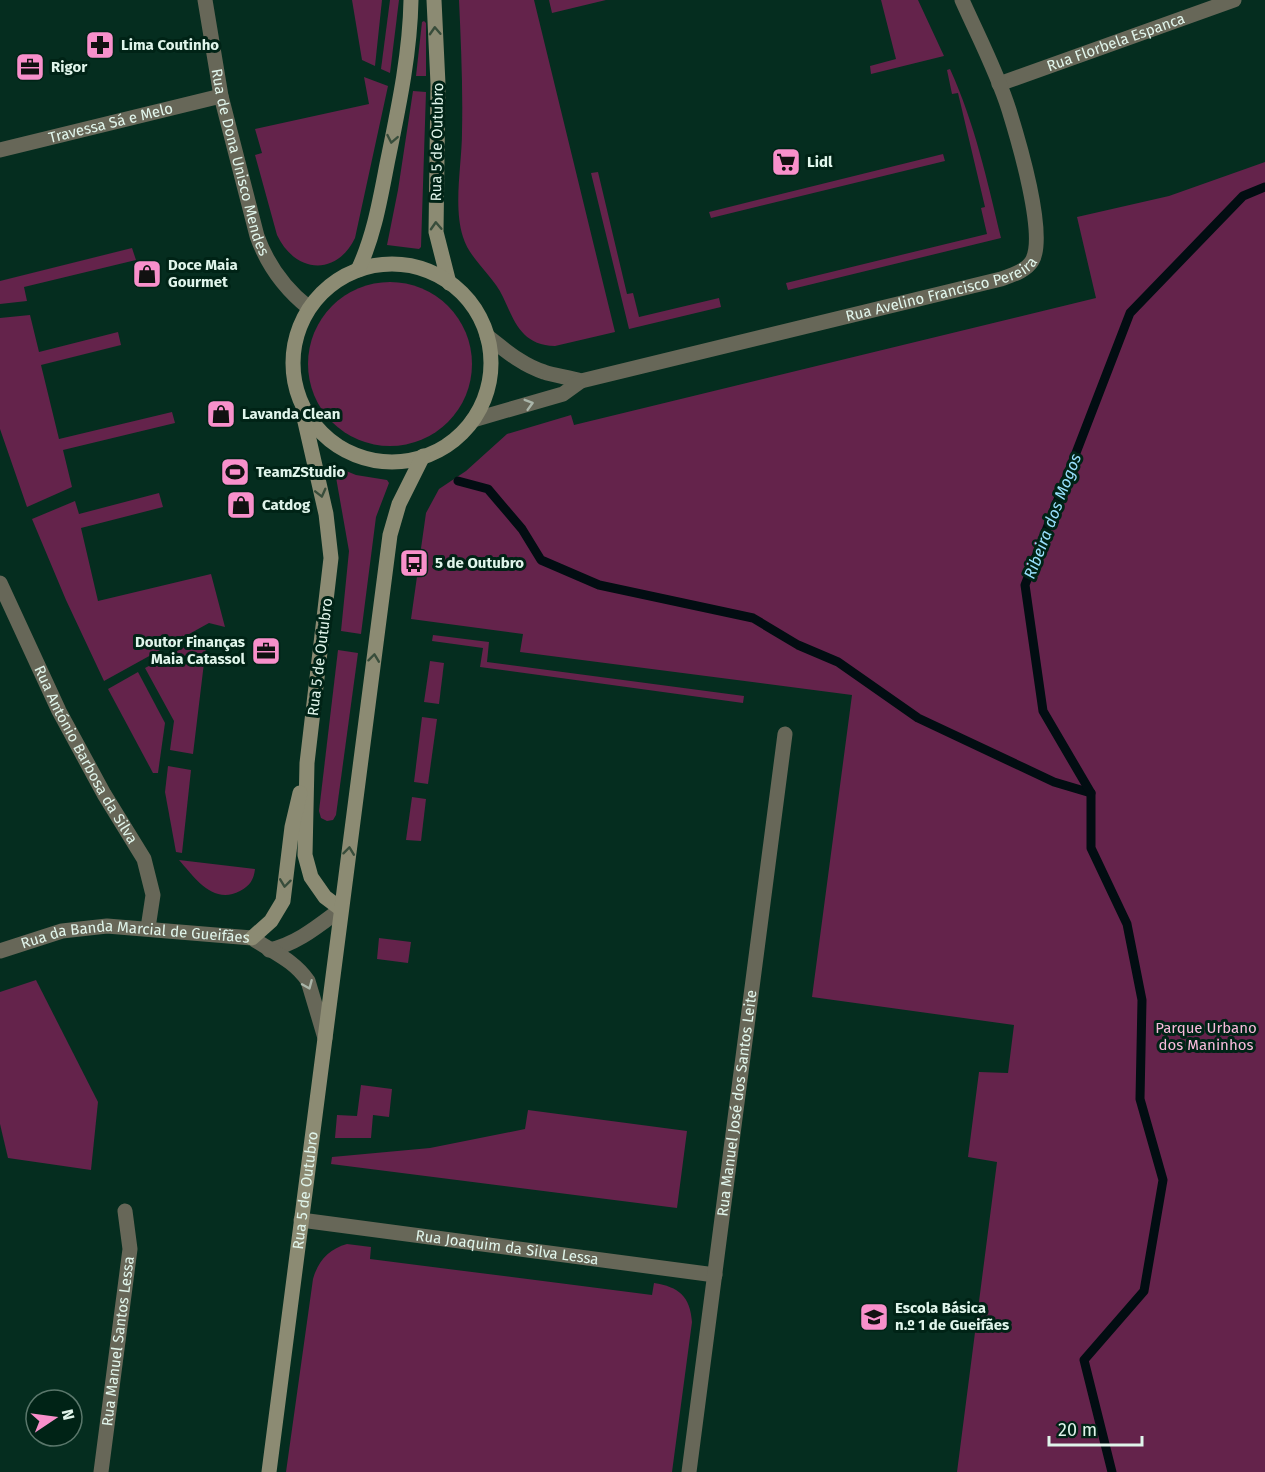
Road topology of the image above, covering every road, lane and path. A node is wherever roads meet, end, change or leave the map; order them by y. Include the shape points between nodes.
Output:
1 (205, 0) edge
2 (411, 0) edge
3 (434, 0) edge
4 (962, 0) edge
5 (1234, 0) edge
6 (999, 84) junction
7 (221, 96) junction
8 (0, 150) edge
9 (358, 270) junction
10 (449, 283) junction
11 (309, 308) junction
12 (487, 336) junction
13 (581, 381) junction
14 (299, 395) junction
15 (473, 420) junction
16 (423, 456) junction
17 (0, 584) edge
18 (785, 734) dead end
19 (307, 763) junction
20 (341, 909) junction
21 (148, 928) junction
22 (252, 938) junction
23 (269, 950) junction
24 (0, 951) edge
25 (325, 1038) junction
26 (125, 1211) dead end
27 (301, 1220) junction
28 (715, 1275) junction
29 (101, 1472) edge
30 (269, 1472) edge
31 (689, 1472) edge

1 - 7 street, Rua de Dona Unisco Mendes
2 -> 9 main road via 403,82 391,145 372,238
10 -> 3 main road, Rua 5 de Outubro via 436,232 438,84
4 - 6 street, Rua Avelino Francisco Pereira
5 - 6 street, Rua Florbela Espanca
6 - 13 street, Rua Avelino Francisco Pereira via 1036,214 1038,242 1029,266 1001,279
7 - 8 street, Travessa Sá e Melo
7 - 11 street, Rua de Dona Unisco Mendes via 263,252 285,285
9 - 10 main road, Rua 5 de Outubro via 406,264
9 - 11 main road, Rua 5 de Outubro via 331,285
10 - 12 main road, Rua 5 de Outubro via 472,306
11 - 14 main road, Rua 5 de Outubro via 294,341 293,375
12 - 13 street, Rua Avelino Francisco Pereira via 520,361 545,373
12 - 15 main road, Rua 5 de Outubro via 490,379
15 -> 13 street, Rua Avelino Francisco Pereira via 562,394
14 - 16 main road, Rua 5 de Outubro via 314,424 348,452 385,461
14 -> 19 main road, Rua 5 de Outubro via 326,514 331,558
15 - 16 main road, Rua 5 de Outubro via 451,442
20 -> 16 main road, Rua 5 de Outubro via 390,535 399,504
17 - 21 street, Rua António Barbosa da Silva via 59,711 144,860 153,895
18 - 28 street, Rua Manuel José dos Santos Leite
19 - 20 main road, Rua 5 de Outubro via 306,855 311,877 325,897
19 -> 22 main road via 292,827 283,901 271,921
20 - 23 street, Rua da Banda Marcial de Gueifães via 297,941
20 - 25 main road, Rua 5 de Outubro
21 - 22 street, Rua da Banda Marcial de Gueifães
21 - 24 street, Rua da Banda Marcial de Gueifães via 80,928 46,934
22 - 23 street, Rua da Banda Marcial de Gueifães
23 -> 25 street, Rua da Banda Marcial de Gueifães via 289,960 308,981
25 - 27 main road, Rua 5 de Outubro
26 - 29 street, Rua Manuel Santos Lessa via 130,1249
27 - 28 street, Rua Joaquim da Silva Lessa
27 - 30 main road, Rua 5 de Outubro
28 - 31 street, Rua Manuel José dos Santos Leite

